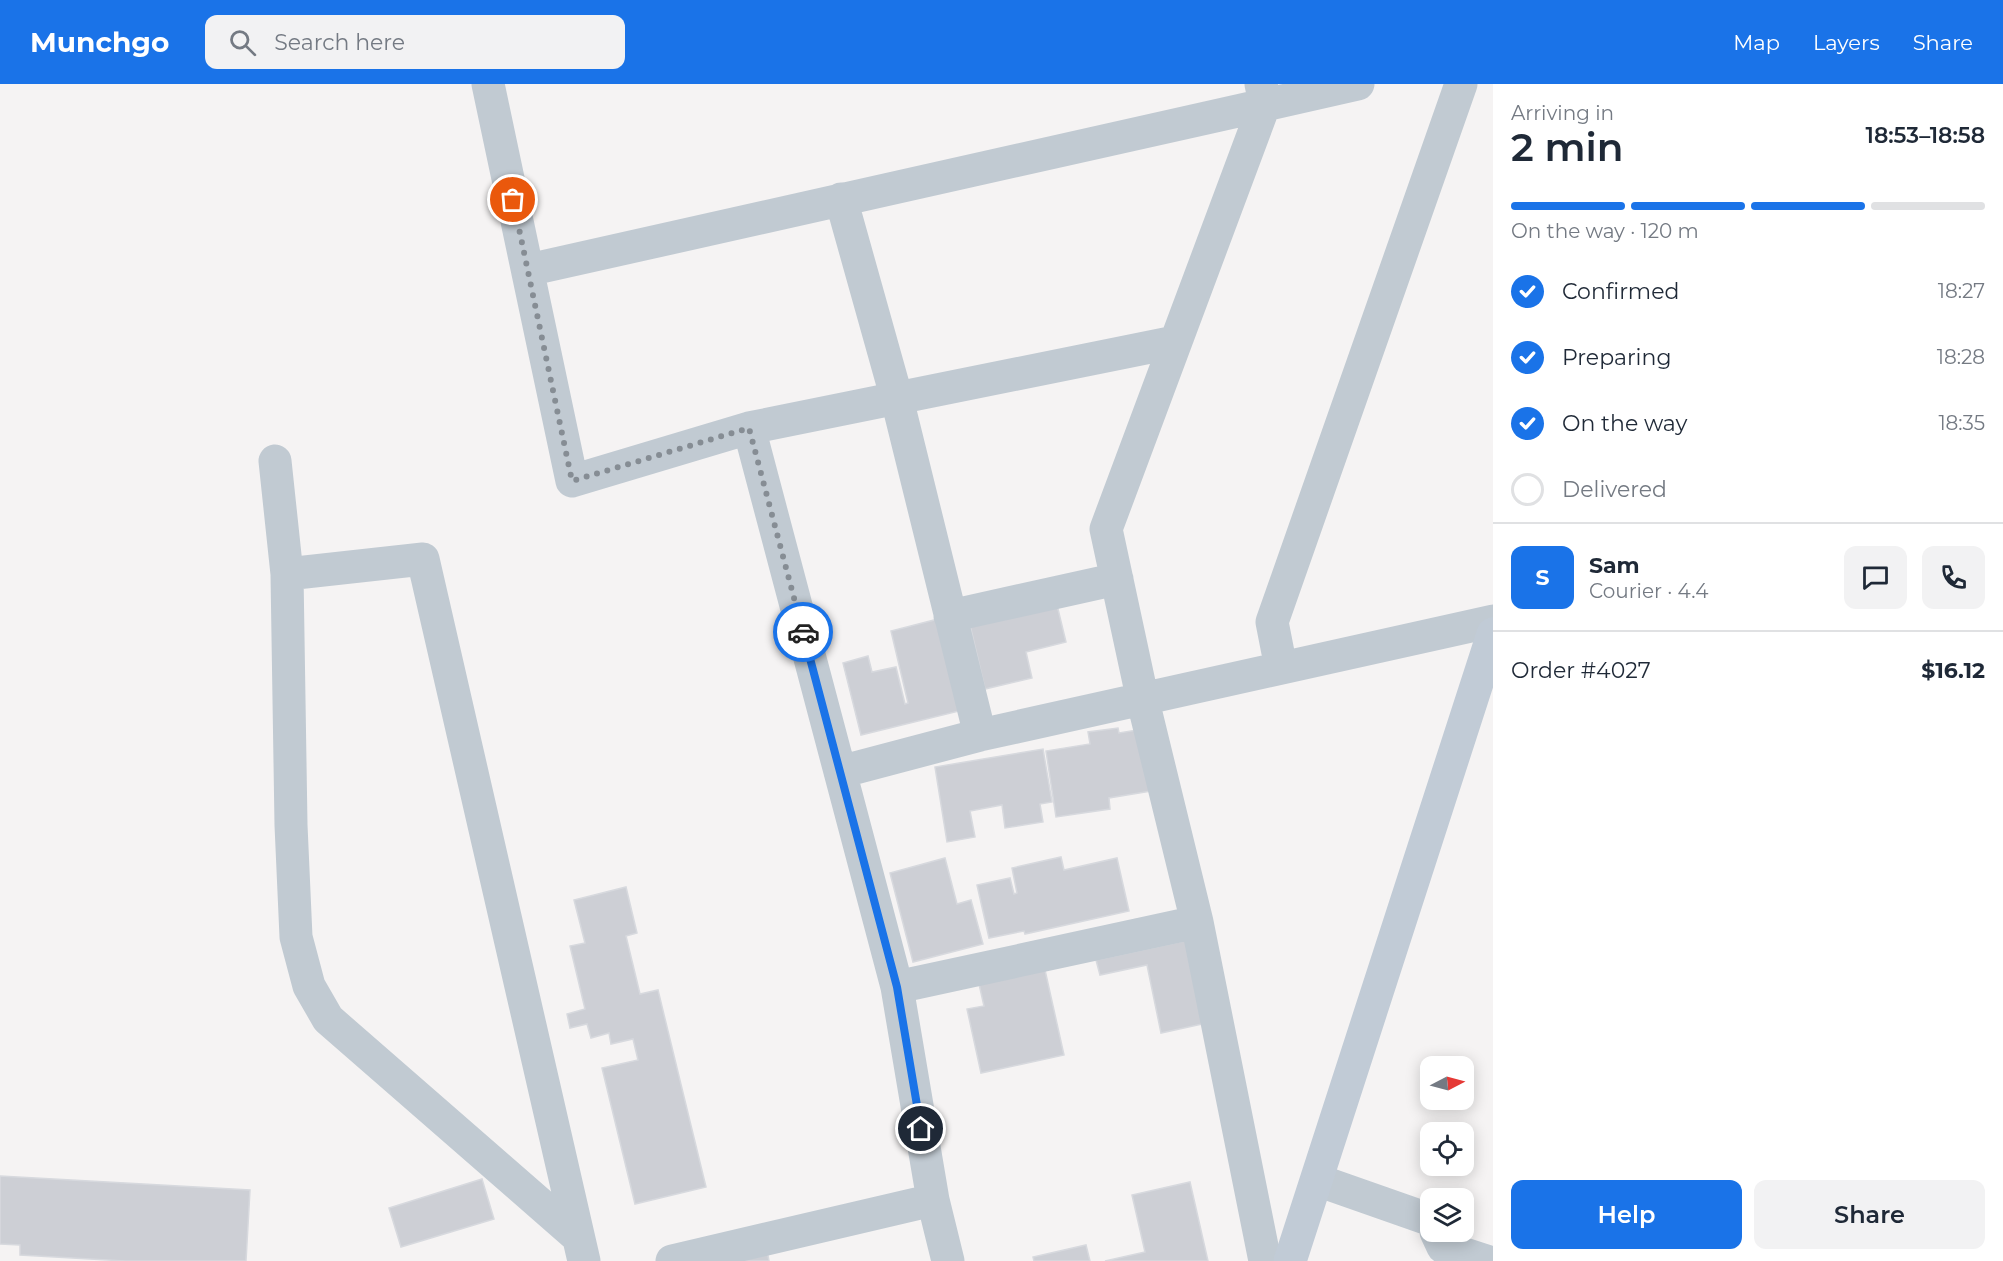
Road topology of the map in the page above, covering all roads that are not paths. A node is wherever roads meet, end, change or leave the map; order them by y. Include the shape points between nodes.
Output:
1 (488, 84) edge
2 (1358, 84) edge
3 (1461, 84) edge
4 (1263, 94) edge
5 (841, 200) junction
6 (528, 270) junction
7 (1175, 342) junction
8 (897, 399) junction
9 (749, 428) junction
10 (275, 461) dead end
11 (287, 574) junction
12 (1117, 579) junction
13 (950, 615) junction
14 (1493, 621) edge
15 (1493, 634) edge
16 (1281, 668) junction
17 (1143, 701) junction
18 (980, 735) junction
19 (840, 772) junction
20 (1197, 922) junction
21 (897, 987) junction
22 (1317, 1180) junction
23 (933, 1200) junction
24 (1420, 1232) edge
25 (1442, 1242) edge
26 (787, 1248) edge
27 (581, 1249) edge
28 (672, 1261) edge
29 (948, 1261) edge
30 (1265, 1261) edge
31 (1290, 1261) edge
32 (1486, 1261) edge

1 - 6 street
2 - 4 street
3 - 16 street via 1272,622
4 - 5 street
4 - 7 street
5 - 6 street
5 - 8 street
6 - 9 street via 572,481
7 - 8 street
7 - 12 street via 1106,528
8 - 9 street
8 - 13 street
9 - 19 street
10 - 11 street
11 - 27 street via 296,937 309,986 328,1018
11 - 27 street via 423,559
12 - 13 street
12 - 17 street
13 - 18 street
14 - 16 street
15 - 22 main road
16 - 17 street
17 - 18 street
17 - 20 street
18 - 19 street
19 - 21 street
20 - 21 street
20 - 30 street
21 - 23 street
22 - 24 street
22 - 31 main road
23 - 26 street
23 - 29 street
25 - 32 street
26 - 28 street

